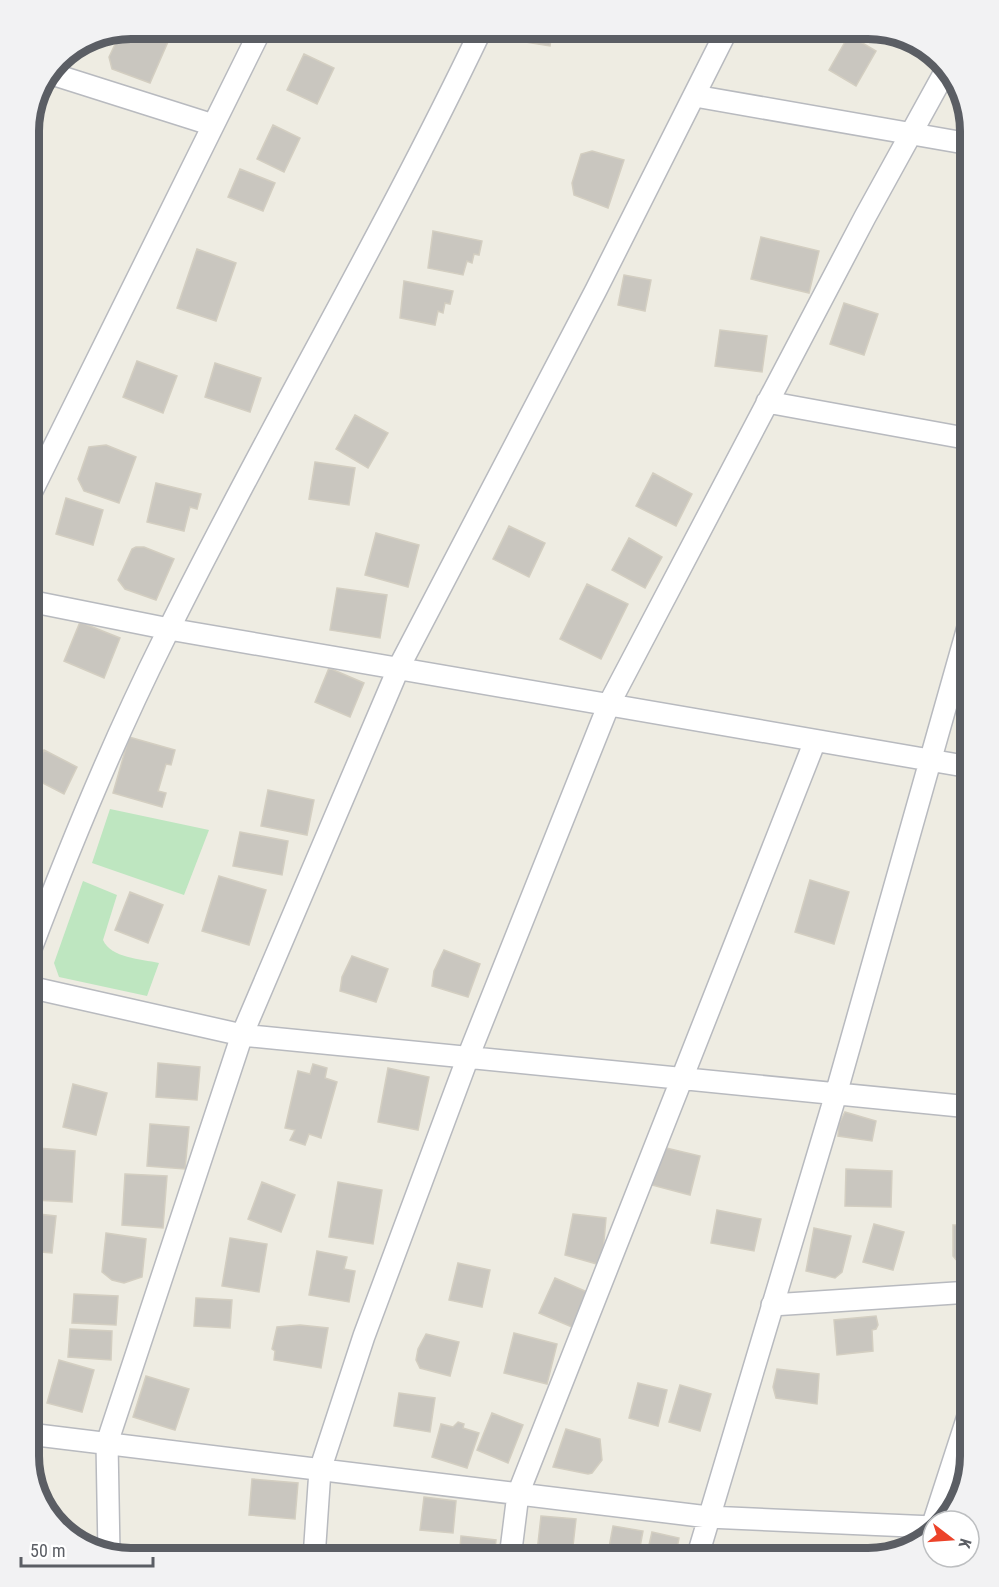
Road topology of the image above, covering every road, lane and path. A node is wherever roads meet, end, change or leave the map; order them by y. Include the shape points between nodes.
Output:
1 (256, 39) edge
2 (477, 39) edge
3 (723, 39) edge
4 (58, 76) edge
5 (942, 77) edge
6 (695, 96) junction
7 (213, 125) junction
8 (910, 135) junction
9 (960, 142) edge
10 (767, 402) junction
11 (960, 437) edge
12 (39, 476) edge
13 (39, 603) edge
14 (169, 629) junction
15 (960, 657) edge
16 (399, 668) junction
17 (609, 704) junction
18 (815, 741) junction
19 (932, 761) junction
20 (960, 765) edge
21 (39, 929) edge
22 (39, 989) edge
23 (242, 1035) junction
24 (468, 1057) junction
25 (680, 1078) junction
26 (836, 1094) junction
27 (960, 1106) edge
28 (960, 1293) edge
29 (772, 1305) junction
30 (39, 1435) edge
31 (960, 1441) edge
32 (106, 1443) junction
33 (320, 1470) junction
34 (518, 1494) junction
35 (938, 1509) edge
36 (708, 1517) junction
37 (921, 1527) edge
38 (109, 1545) edge
39 (315, 1548) edge
40 (511, 1548) edge
41 (700, 1548) edge

1 - 7 street
2 - 14 street via 428,140
3 - 6 street
4 - 7 street
5 - 8 street
6 - 8 street
6 - 16 street
7 - 12 street
8 - 9 street
8 - 10 street
10 - 11 street
10 - 17 street
13 - 14 street
14 - 16 street
14 - 21 street via 99,777
15 - 19 street
16 - 17 street
16 - 23 street
17 - 18 street
17 - 24 street
18 - 19 street
18 - 25 street
19 - 20 street
19 - 26 street
22 - 23 street
23 - 24 street
23 - 32 street
24 - 25 street
24 - 33 street via 364,1336
25 - 26 street
25 - 34 street
26 - 27 street
26 - 29 street
28 - 29 street
29 - 36 street
30 - 32 street
31 - 35 street
32 - 33 street
32 - 38 street
33 - 34 street
33 - 39 street
34 - 36 street
34 - 40 street
36 - 37 street
36 - 41 street

